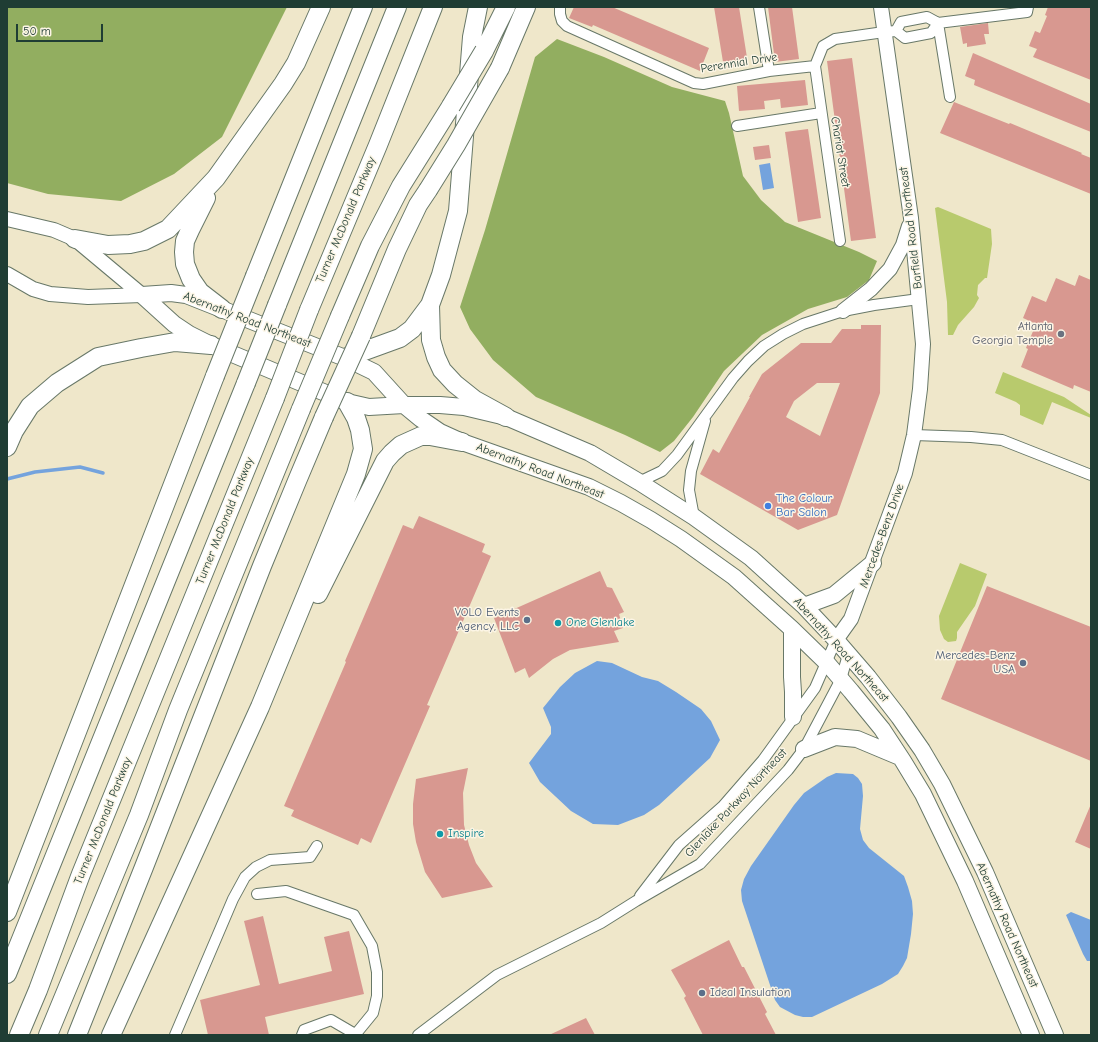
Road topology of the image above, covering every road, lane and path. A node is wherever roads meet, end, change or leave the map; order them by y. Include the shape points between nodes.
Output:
1 (321, 7) edge
2 (363, 7) edge
3 (397, 7) edge
4 (433, 7) edge
5 (478, 7) edge
6 (506, 7) edge
7 (526, 7) edge
8 (560, 7) edge
9 (759, 7) edge
10 (881, 7) edge
11 (1028, 7) edge
12 (938, 23) junction
13 (890, 32) junction
14 (815, 66) junction
15 (769, 71) junction
16 (950, 98) dead end
17 (821, 113) junction
18 (737, 126) dead end
19 (216, 178) junction
20 (911, 218) junction
21 (7, 219) edge
22 (75, 239) junction
23 (840, 241) dead end
24 (7, 274) edge
25 (142, 295) junction
26 (919, 299) junction
27 (430, 305) junction
28 (222, 309) junction
29 (842, 311) junction
30 (211, 345) junction
31 (345, 358) junction
32 (347, 402) junction
33 (404, 405) junction
34 (708, 414) junction
35 (506, 417) junction
36 (914, 435) junction
37 (462, 442) junction
38 (7, 447) edge
39 (911, 449) joint
40 (1091, 475) edge
41 (639, 482) junction
42 (694, 517) junction
43 (873, 563) junction
44 (804, 606) junction
45 (850, 622) junction
46 (792, 629) junction
47 (836, 640) junction
48 (848, 654) junction
49 (827, 663) junction
50 (841, 679) junction
51 (260, 707) junction
52 (793, 717) junction
53 (804, 749) junction
54 (900, 757) junction
55 (317, 846) dead end
56 (257, 894) dead end
57 (636, 901) junction
58 (7, 912) edge
59 (7, 974) edge
60 (18, 1035) edge
61 (48, 1035) edge
62 (77, 1035) edge
63 (110, 1035) edge
64 (175, 1035) edge
65 (302, 1035) edge
66 (355, 1035) edge
67 (418, 1035) edge
68 (1031, 1035) edge
69 (1055, 1035) edge

1 - 19 highway via 296,63
2 - 58 highway, bridge via 215,376
3 - 59 highway, bridge
4 - 60 highway, Turner McDonald Parkway, bridge
5 - 27 highway via 472,37 458,211
6 - 61 highway, bridge via 484,51 401,186 370,246 178,710 139,815
7 - 62 highway, bridge via 500,68 460,139 418,205 397,249 362,336 296,481
8 - 15 street, Perennial Drive via 562,21 567,26 694,83 703,84
9 - 15 street
10 - 13 street, Barfield Road Northeast
11 - 12 street via 1027,12
12 - 13 street via 927,17 901,22
12 - 13 street via 931,33 905,38
12 - 16 street
13 - 14 street via 835,39 823,46
13 - 20 street, Barfield Road Northeast via 895,103
14 - 15 street, Perennial Drive
14 - 17 street, Chariot Street
17 - 18 street
17 - 23 street, Chariot Street
19 - 22 highway via 168,230 144,241 108,245
19 - 28 highway via 190,230 184,252 185,264 191,279 200,292
20 - 26 street, Barfield Road Northeast
20 - 29 street via 903,246 890,269 871,289
21 - 22 street, Abernathy Road Northeast via 54,230
22 - 25 street, Abernathy Road Northeast
24 - 25 street, Abernathy Road Northeast via 50,294 88,297
25 - 28 main road, Abernathy Road Northeast via 186,295
25 - 30 main road, Abernathy Road Northeast via 174,324
26 - 29 street
26 - 36 street, Barfield Road Northeast via 923,344
27 - 31 highway via 412,329 400,338
27 - 35 highway via 431,340 442,370 475,400
28 - 31 main road, Abernathy Road Northeast
29 - 34 street via 803,324 764,346 733,378
30 - 32 main road, Abernathy Road Northeast
30 - 38 highway via 175,342 98,357 57,383 30,406
31 - 33 main road, Abernathy Road Northeast via 374,372
32 - 33 main road, Abernathy Road Northeast via 369,407
32 - 51 highway via 356,418 363,449 356,474
33 - 35 main road, Abernathy Road Northeast via 464,407
33 - 37 main road, Abernathy Road Northeast via 440,432
34 - 41 street via 662,471
34 - 42 street via 691,471 689,490
35 - 41 main road, Abernathy Road Northeast via 590,452
36 - 39 street, Barfield Road Northeast
36 - 40 street via 1002,440
37 - 46 main road, Abernathy Road Northeast via 589,487 621,503 713,561
37 - 51 highway via 421,436 401,445 385,462
39 - 43 street, Mercedes-Benz Drive
41 - 42 main road, Abernathy Road Northeast
42 - 44 main road, Abernathy Road Northeast via 751,558
43 - 44 main road via 834,595
43 - 45 street, Mercedes-Benz Drive
44 - 47 main road, Abernathy Road Northeast
45 - 47 street, Mercedes-Benz Drive
45 - 48 street, Mercedes-Benz Drive
46 - 49 main road, Abernathy Road Northeast
46 - 52 main road
47 - 48 main road, Abernathy Road Northeast
47 - 49 street, Glenlake Parkway Northeast
48 - 50 street, Glenlake Parkway Northeast
48 - 69 main road, Abernathy Road Northeast via 899,717 942,784 985,872
49 - 50 main road, Abernathy Road Northeast
49 - 52 street, Glenlake Parkway Northeast via 815,688
50 - 53 street, Glenlake Parkway Northeast
50 - 54 main road, Abernathy Road Northeast via 882,729
51 - 63 highway
52 - 57 street, Glenlake Parkway Northeast via 763,760 723,806 679,845
53 - 54 main road via 835,737 857,739
53 - 57 street, Glenlake Parkway Northeast via 788,770 700,864
54 - 68 main road, Abernathy Road Northeast via 923,794 965,881
55 - 64 street via 310,858 270,860 256,867 245,877 233,899
56 - 66 street via 286,891 354,915 372,946 378,972 373,1013
57 - 67 street, Glenlake Parkway Northeast via 601,924 497,975
65 - 66 street via 304,1030 331,1020

